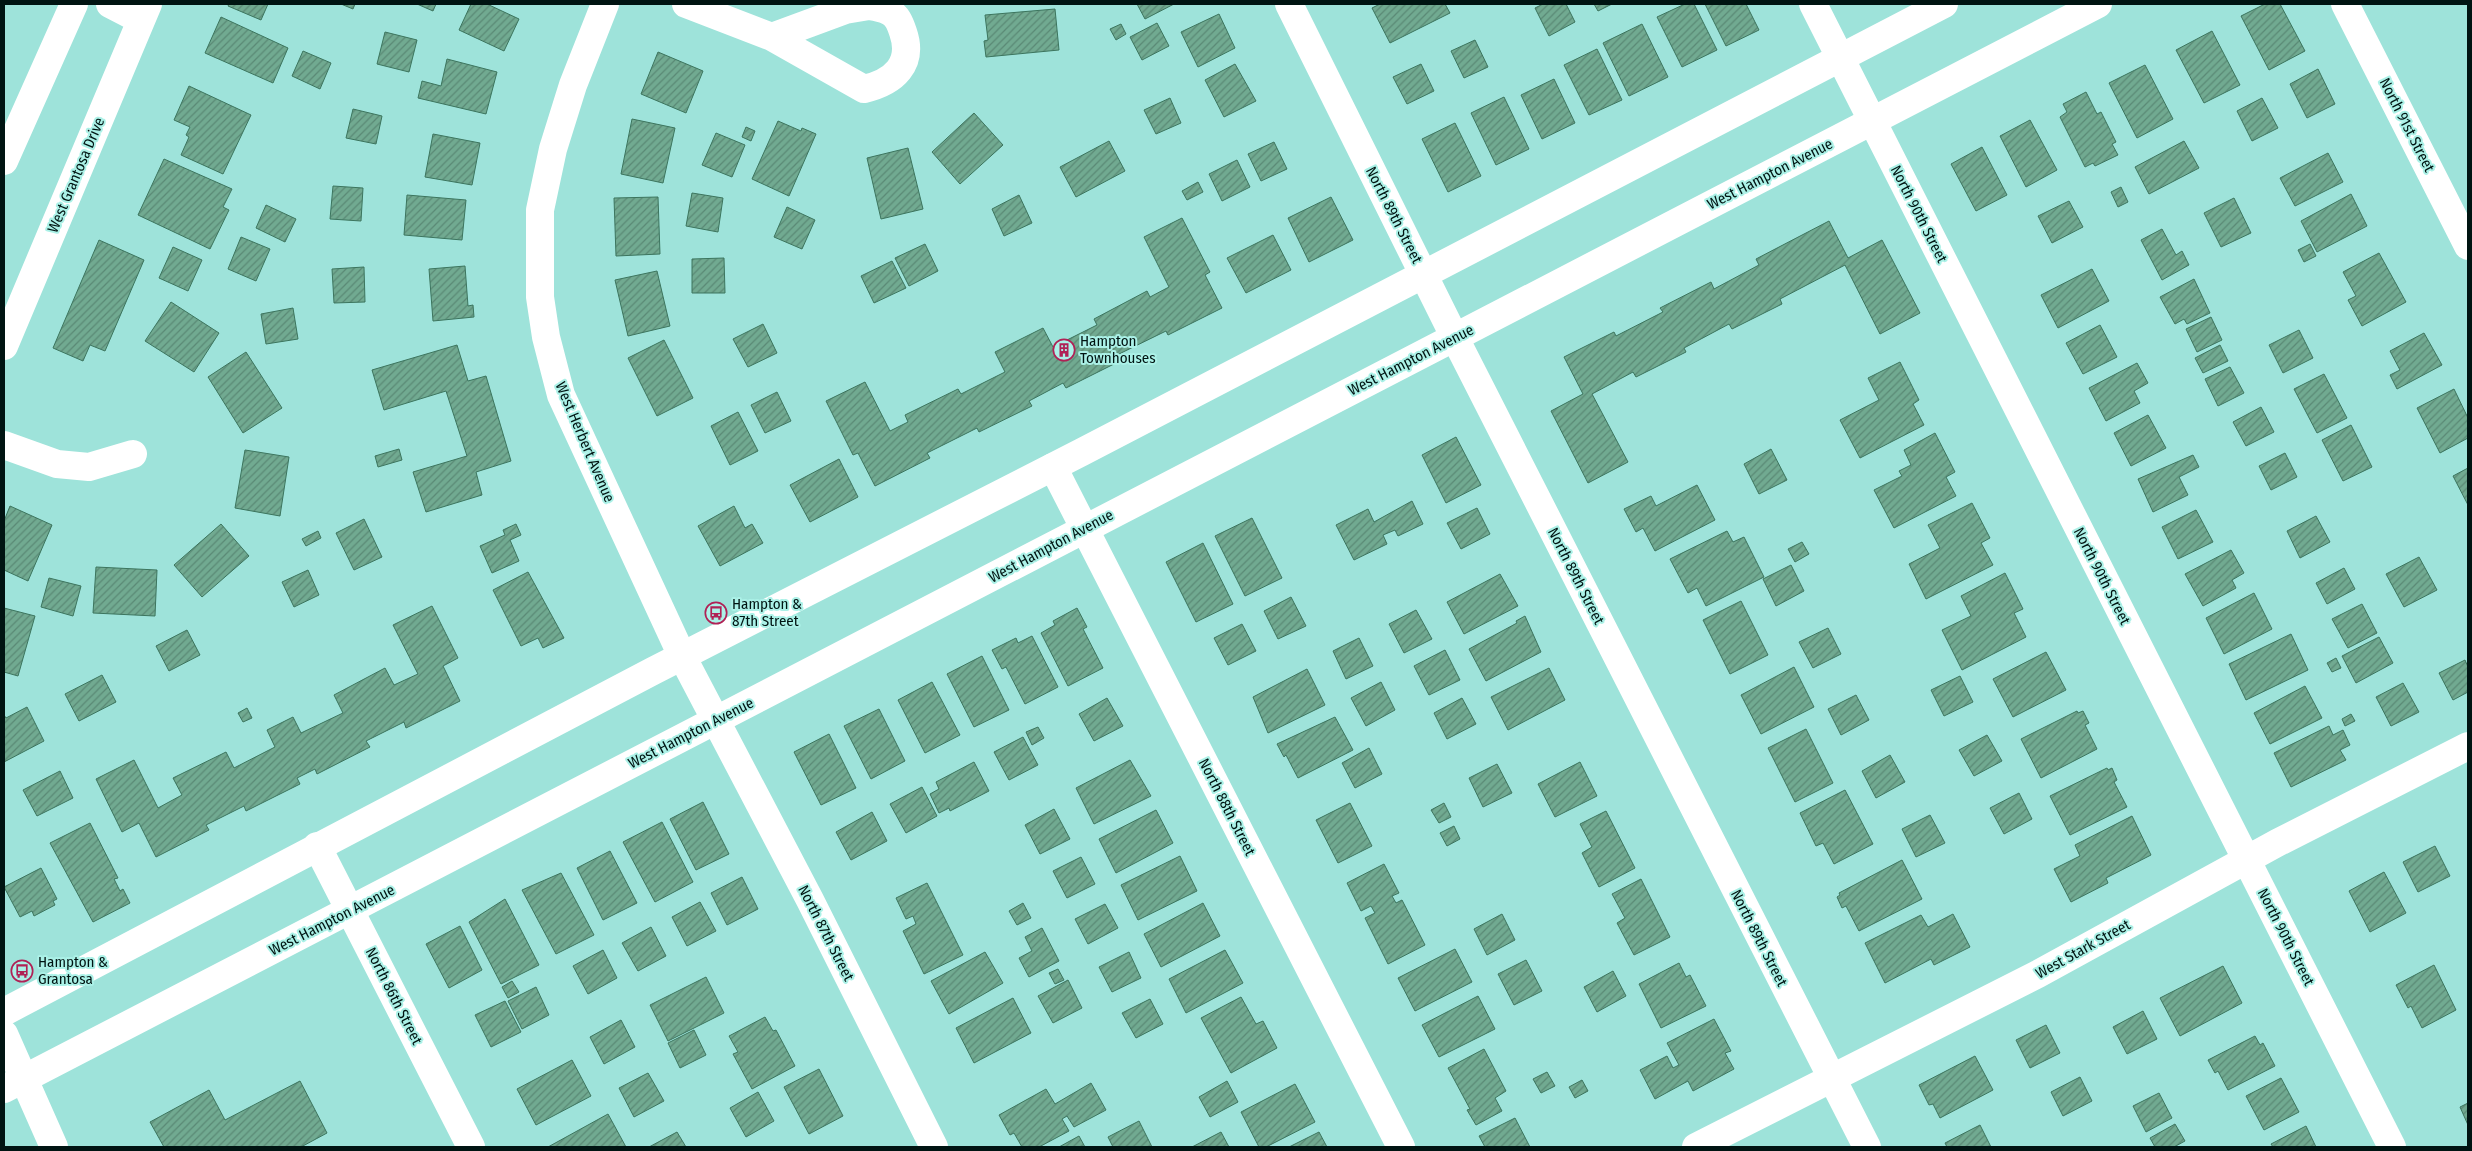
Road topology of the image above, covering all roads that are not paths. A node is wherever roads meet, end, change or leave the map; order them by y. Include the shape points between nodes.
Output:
1 (74, 4) edge
2 (110, 4) edge
3 (605, 4) edge
4 (686, 4) edge
5 (1289, 4) edge
6 (1813, 4) edge
7 (1944, 4) edge
8 (2098, 4) edge
9 (2345, 4) edge
10 (144, 12) edge
11 (772, 37) dead end
12 (1840, 57) junction
13 (1872, 121) junction
14 (4, 161) edge
15 (2468, 246) edge
16 (1424, 274) junction
17 (1455, 338) junction
18 (4, 346) edge
19 (4, 444) edge
20 (133, 454) dead end
21 (1053, 467) junction
22 (1084, 528) junction
23 (682, 656) junction
24 (715, 720) junction
25 (2468, 746) edge
26 (317, 846) junction
27 (2246, 860) junction
28 (351, 910) junction
29 (4, 1012) edge
30 (4, 1034) edge
31 (1831, 1079) junction
32 (14, 1084) edge
33 (54, 1147) edge
34 (471, 1147) edge
35 (934, 1147) edge
36 (1401, 1147) edge
37 (1696, 1147) edge
38 (1867, 1147) edge
39 (2392, 1147) edge

1 - 14 street
2 - 10 street
3 - 23 street, West Herbert Avenue via 573,85 553,149 540,210 540,297 546,337 561,395
4 - 11 street
5 - 16 street, North 89th Street
6 - 12 street, North 90th Street
7 - 12 street
8 - 13 street, West Hampton Avenue
9 - 15 street, North 91st Street
10 - 18 street, West Grantosa Drive
12 - 13 street, North 90th Street
12 - 16 street
13 - 17 street, West Hampton Avenue
13 - 27 street, North 90th Street
16 - 17 street, North 89th Street
16 - 21 street
17 - 22 street, West Hampton Avenue
17 - 31 street, North 89th Street
19 - 20 street via 57,464 90,467
21 - 22 street, North 88th Street
21 - 23 street
22 - 24 street, West Hampton Avenue
22 - 36 street, North 88th Street
23 - 24 street, West Herbert Avenue
23 - 26 street
24 - 28 street, West Hampton Avenue
24 - 35 street, North 87th Street
25 - 27 street, West Stark Street
26 - 28 street, North 86th Street
26 - 29 street
27 - 31 street, West Stark Street via 2038,974
27 - 39 street, North 90th Street
28 - 32 street, West Hampton Avenue
28 - 34 street, North 86th Street
30 - 32 street
31 - 37 street, West Stark Street
31 - 38 street, North 89th Street
32 - 33 street

